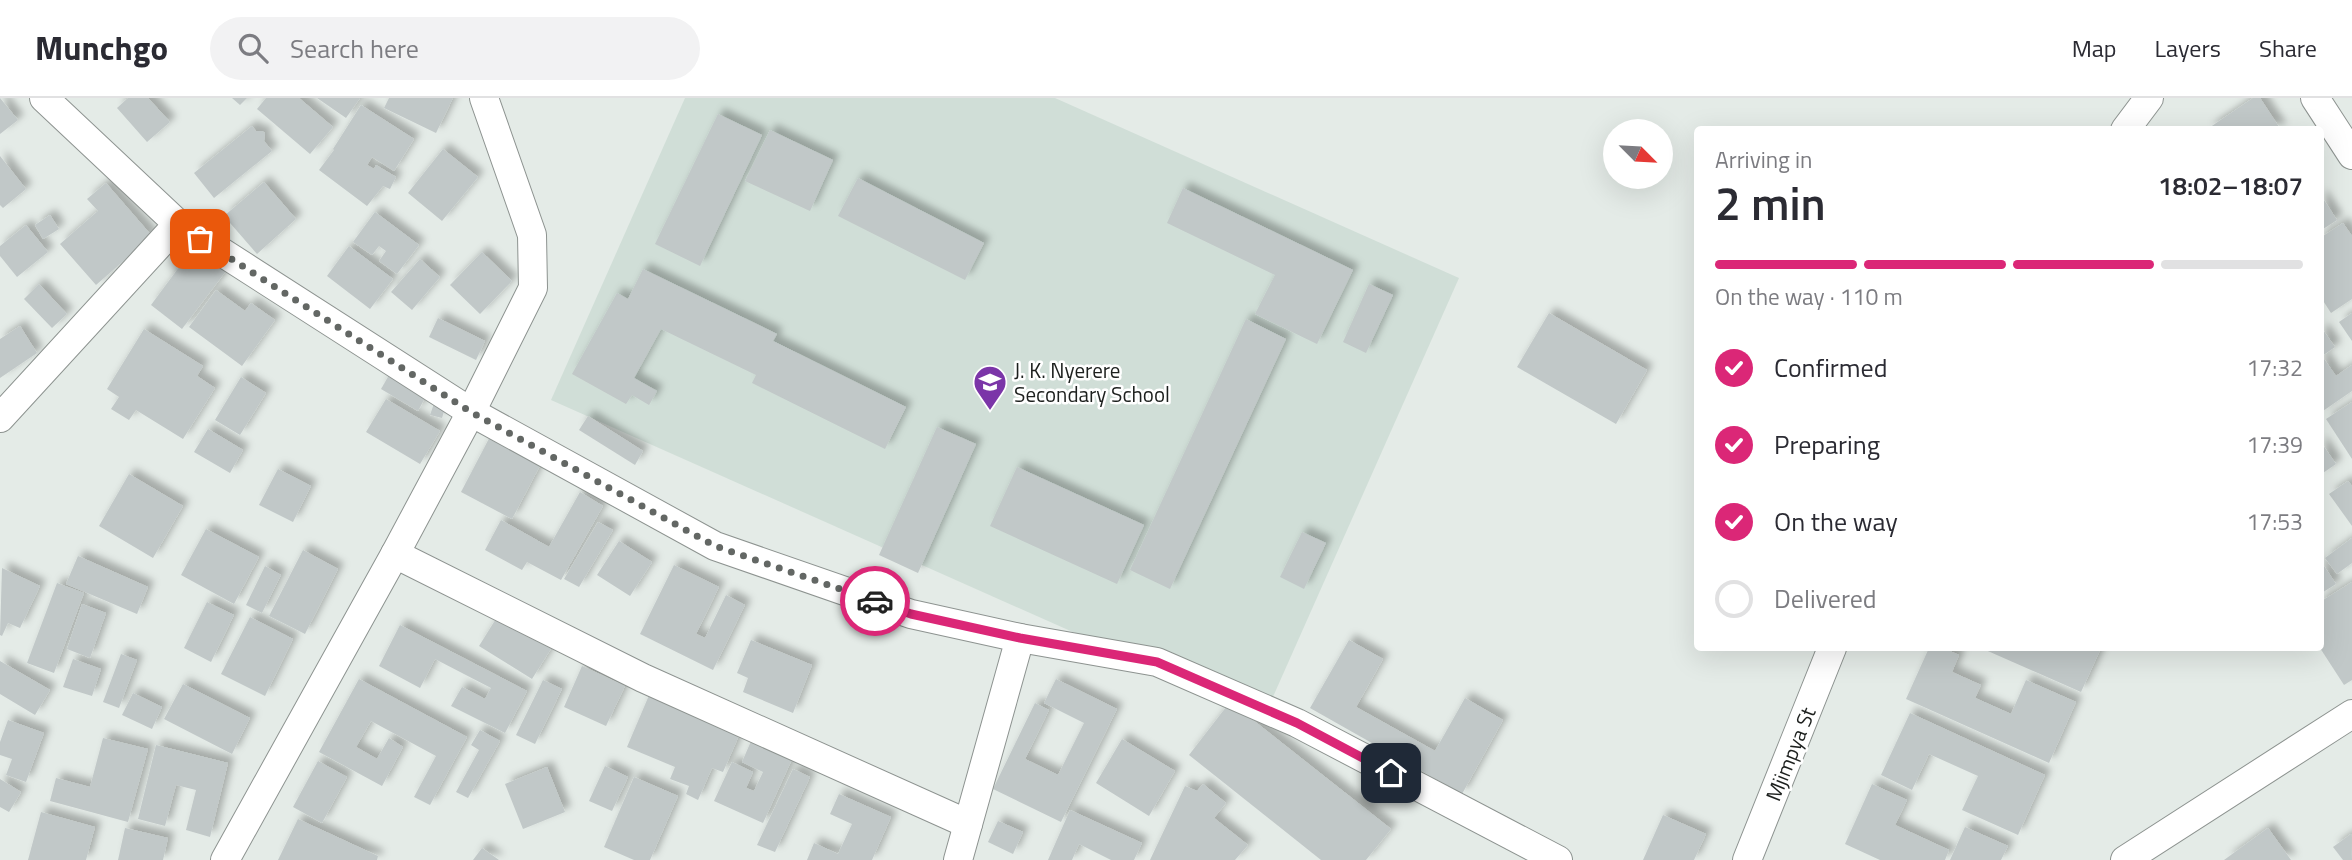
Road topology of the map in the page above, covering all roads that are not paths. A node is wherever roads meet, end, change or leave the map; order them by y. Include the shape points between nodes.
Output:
1 (44, 98) edge
2 (484, 98) edge
3 (2149, 98) edge
4 (2315, 98) edge
5 (2128, 126) edge
6 (2352, 155) edge
7 (177, 224) junction
8 (471, 412) junction
9 (0, 418) edge
10 (395, 554) junction
11 (1020, 638) junction
12 (1831, 651) edge
13 (2352, 714) edge
14 (968, 824) junction
15 (225, 860) edge
16 (958, 860) edge
17 (1558, 860) edge
18 (1747, 860) edge
19 (2125, 860) edge

1 - 7 street
2 - 8 street via 532,235 533,288
3 - 5 street
4 - 6 street
7 - 8 street
7 - 9 street
8 - 10 street
8 - 11 street via 715,546 911,614
10 - 14 street via 643,678
10 - 15 street
11 - 14 street
11 - 17 street via 1157,662 1297,723
12 - 18 street, Mjimpya St
13 - 19 street
14 - 16 street

